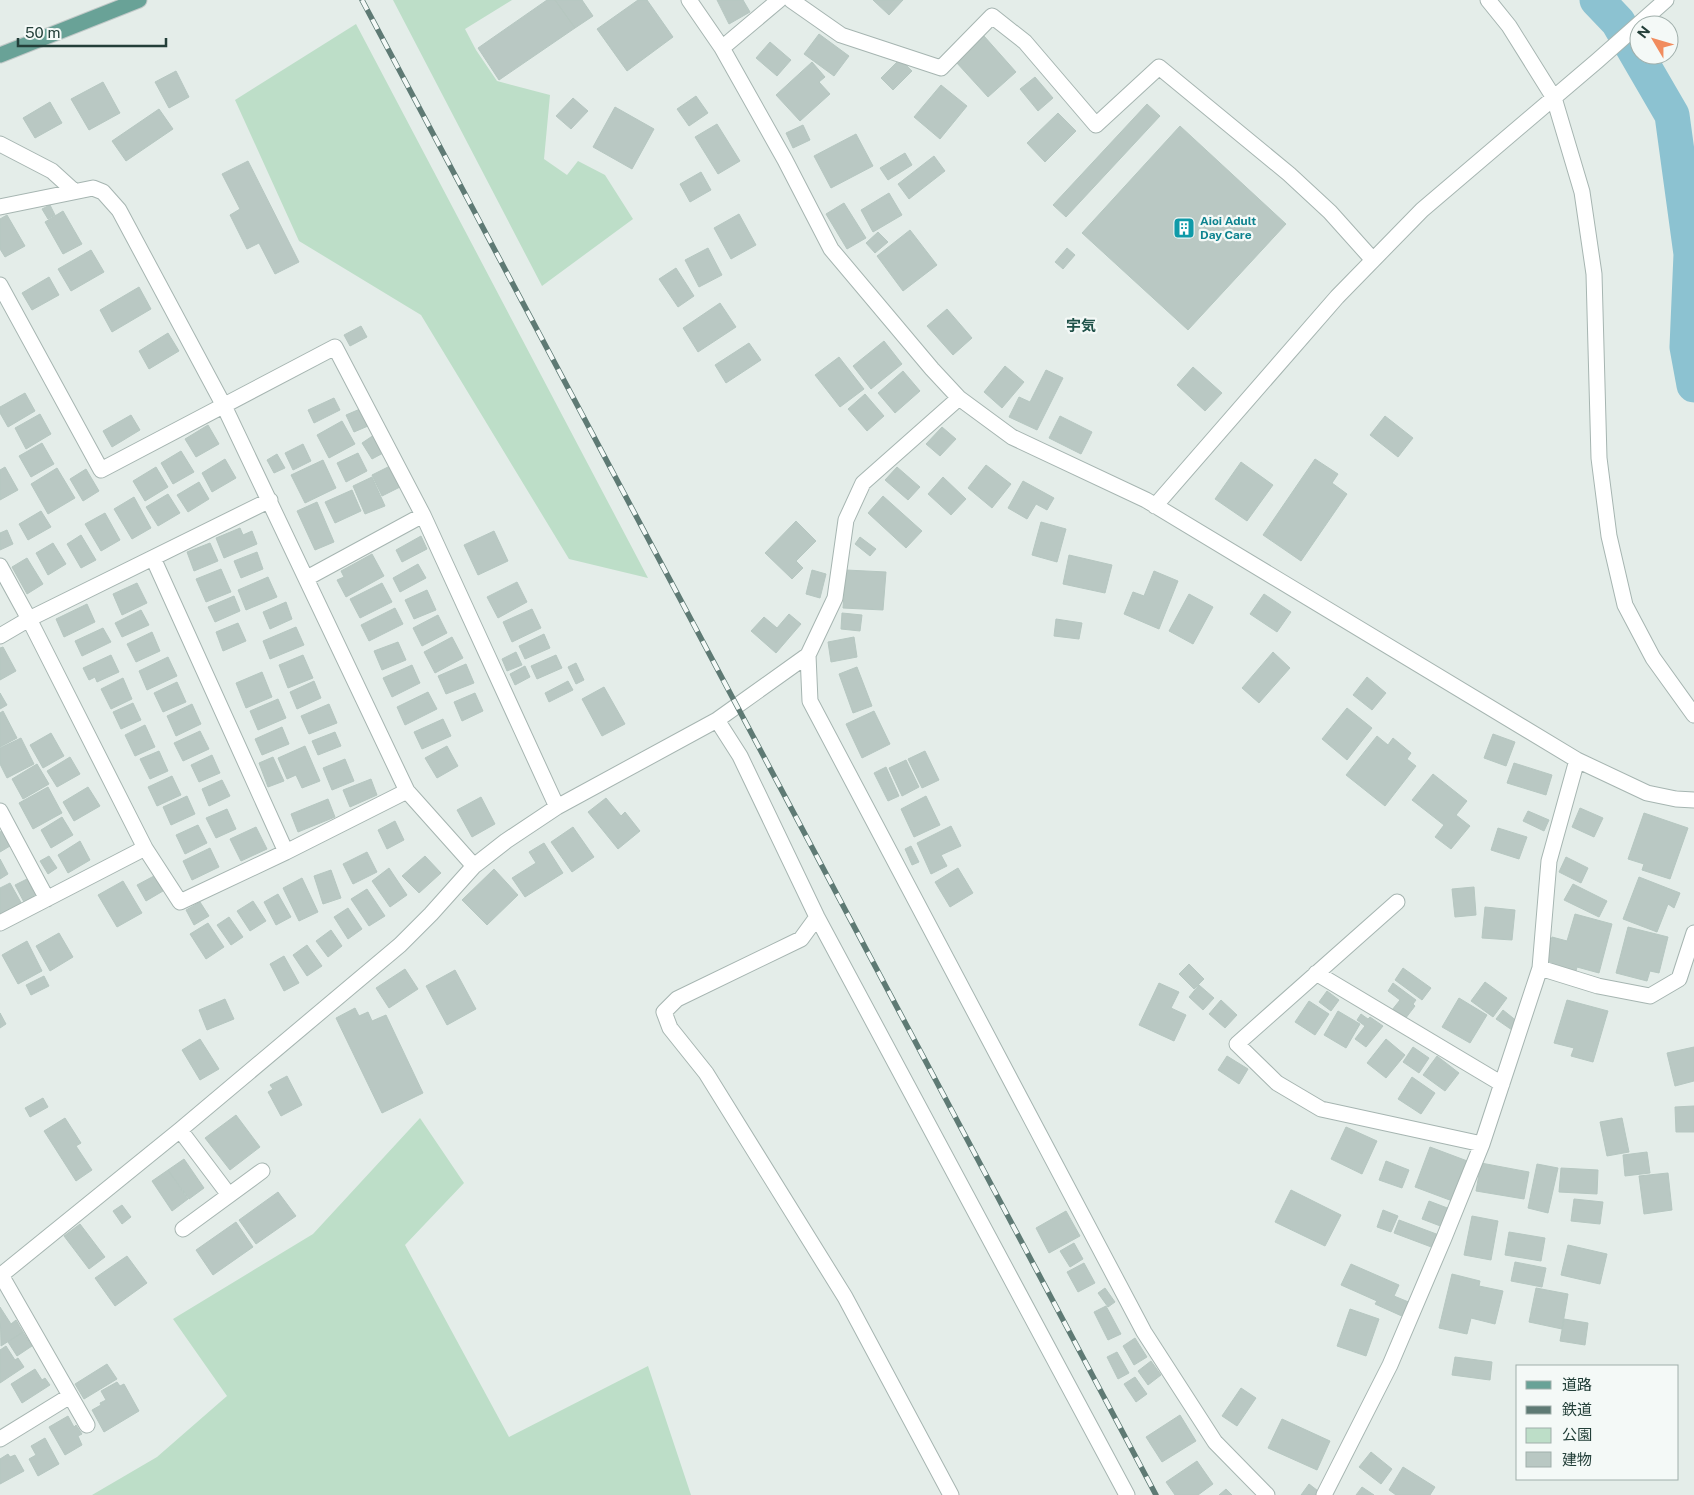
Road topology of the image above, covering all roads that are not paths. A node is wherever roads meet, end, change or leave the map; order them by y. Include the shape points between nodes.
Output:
1 (139, 0) edge
2 (689, 0) edge
3 (778, 0) edge
4 (791, 0) edge
5 (1488, 0) edge
6 (1659, 3) edge
7 (722, 48) junction
8 (0, 55) edge
9 (1554, 98) junction
10 (0, 144) edge
11 (74, 191) junction
12 (0, 207) edge
13 (1373, 260) junction
14 (0, 285) edge
15 (959, 398) junction
16 (224, 406) junction
17 (270, 500) junction
18 (1156, 506) junction
19 (423, 515) junction
20 (153, 558) junction
21 (0, 566) edge
22 (307, 578) junction
23 (29, 619) junction
24 (0, 636) edge
25 (808, 654) junction
26 (1694, 715) edge
27 (717, 720) junction
28 (1577, 760) junction
29 (407, 791) junction
30 (1694, 800) edge
31 (557, 807) junction
32 (0, 811) edge
33 (145, 848) junction
34 (286, 852) junction
35 (474, 866) junction
36 (47, 899) junction
37 (1397, 902) dead end
38 (817, 917) junction
39 (0, 923) edge
40 (1694, 933) edge
41 (1540, 968) junction
42 (1316, 974) junction
43 (1502, 1084) junction
44 (180, 1130) junction
45 (1482, 1144) junction
46 (262, 1171) dead end
47 (229, 1195) junction
48 (184, 1229) dead end
49 (1, 1276) edge
50 (70, 1396) junction
51 (87, 1425) dead end
52 (0, 1439) edge
53 (951, 1495) edge
54 (1126, 1495) edge
55 (1267, 1495) edge
56 (1324, 1495) edge

1 - 8 main road
2 - 7 street
3 - 7 street
4 - 13 street via 840,36 940,68 992,16 1025,42 1096,125 1159,67 1289,174 1330,212
5 - 9 street via 1509,26
6 - 9 street
7 - 15 street via 831,249
9 - 13 street via 1422,210
9 - 26 street via 1582,192 1594,274 1599,458 1609,536 1625,605 1653,658
10 - 11 street via 52,171
11 - 12 street
11 - 16 street via 93,188 103,192 119,210
13 - 18 street via 1337,297
14 - 16 street via 101,470
15 - 18 street via 1012,437
15 - 25 street via 863,483 846,520 835,598
16 - 17 street
16 - 19 street via 335,347
17 - 20 street
17 - 22 street
18 - 28 street
19 - 22 street
19 - 31 street
20 - 23 street
20 - 34 street
21 - 23 street
22 - 29 street
23 - 24 street
23 - 33 street
25 - 27 street
25 - 55 street via 810,701 1144,1332 1215,1442
27 - 31 street
27 - 38 street via 740,756
28 - 30 street via 1647,793
28 - 41 street via 1549,861
29 - 34 street
29 - 35 street
31 - 35 street
32 - 36 street
33 - 34 street via 180,902
33 - 36 street
35 - 44 street via 400,945
36 - 39 street
37 - 42 street
38 - 53 street via 802,939 677,999 664,1012 670,1028 706,1073 845,1297
38 - 54 street
40 - 41 street via 1679,980 1650,996 1598,986
41 - 43 street
42 - 43 street
42 - 45 street via 1237,1044 1277,1083 1321,1109
43 - 45 street
44 - 47 street
44 - 49 street
45 - 56 street via 1390,1365
46 - 47 street
47 - 48 street
49 - 50 street
50 - 51 street
50 - 52 street

